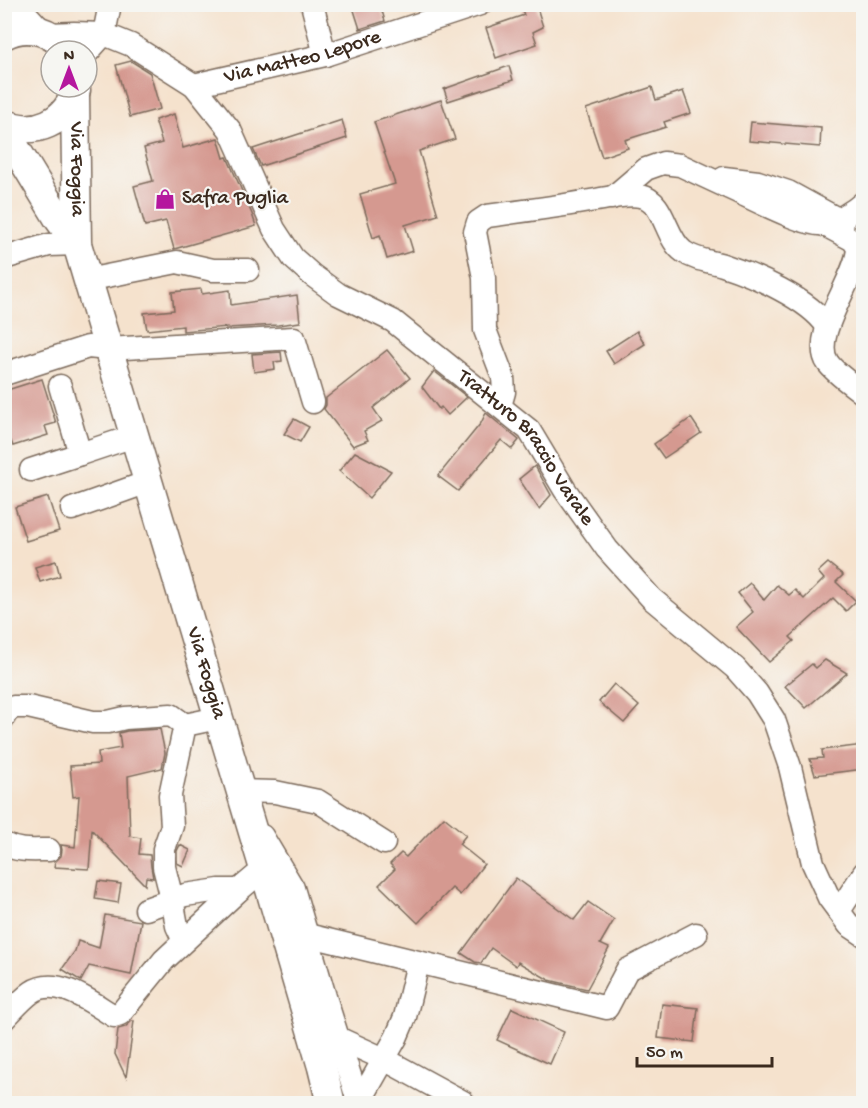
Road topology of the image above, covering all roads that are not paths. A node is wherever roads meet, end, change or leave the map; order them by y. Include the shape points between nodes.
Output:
1 (13, 4) edge
2 (110, 4) edge
3 (312, 4) edge
4 (480, 4) edge
5 (104, 34) junction
6 (4, 35) edge
7 (52, 38) edge
8 (99, 40) edge
9 (325, 54) junction
10 (194, 85) junction
11 (72, 99) edge
12 (76, 99) edge
13 (4, 123) edge
14 (4, 129) edge
15 (612, 198) junction
16 (864, 202) edge
17 (830, 221) junction
18 (864, 231) edge
19 (77, 244) junction
20 (4, 258) edge
21 (248, 270) dead end
22 (87, 280) junction
23 (827, 326) junction
24 (108, 349) junction
25 (4, 374) edge
26 (60, 386) dead end
27 (864, 394) edge
28 (313, 402) dead end
29 (500, 406) junction
30 (134, 436) junction
31 (80, 454) junction
32 (31, 470) dead end
33 (148, 482) junction
34 (72, 509) dead end
35 (4, 717) edge
36 (218, 718) junction
37 (185, 725) junction
38 (243, 800) junction
39 (384, 843) dead end
40 (4, 844) edge
41 (49, 850) dead end
42 (264, 869) junction
43 (864, 873) edge
44 (239, 890) junction
45 (172, 899) junction
46 (146, 909) dead end
47 (838, 911) junction
48 (696, 934) dead end
49 (307, 935) junction
50 (864, 935) edge
51 (184, 941) junction
52 (418, 963) junction
53 (4, 1019) edge
54 (338, 1038) junction
55 (384, 1059) junction
56 (359, 1103) edge
57 (331, 1104) edge
58 (463, 1104) edge

1 - 7 main road
2 - 5 street
3 - 9 street
4 - 9 street, Via Matteo Lepore
5 - 7 street, Tratturo Braccio Varale via 74,33
5 - 8 street
5 - 10 street, Tratturo Braccio Varale via 132,45
6 - 7 main road via 24,29
9 - 10 street, Via Matteo Lepore
10 - 29 street, Tratturo Braccio Varale via 230,130 274,229 293,258 338,294 393,321
11 - 13 main road, Via Foggia via 58,119 44,126 14,128
12 - 19 main road, Via Foggia
14 - 19 main road, Via Foggia
15 - 17 street via 646,169 663,163 680,165 811,223
15 - 23 street via 643,196 652,200 675,244 684,252 764,281 803,303
15 - 29 street via 488,216 478,222 475,232 484,278 484,330 503,377
16 - 17 street
17 - 18 street
17 - 23 street via 858,248
19 - 20 street via 50,245
19 - 22 main road, Via Foggia
21 - 22 street via 213,270 177,262
22 - 24 main road, Via Foggia
23 - 27 street via 823,349 826,362
24 - 25 street via 88,347
24 - 28 street via 294,338
24 - 30 main road, Via Foggia
26 - 31 street
29 - 47 street, Tratturo Braccio Varale via 529,430 564,490 607,549 652,599 735,668 757,693 774,720 790,767 813,863
30 - 31 street
30 - 33 main road, Via Foggia
31 - 32 street
33 - 34 street
33 - 36 main road, Via Foggia
35 - 37 street via 13,707 28,707 93,722 171,716
36 - 37 street
36 - 38 main road, Via Foggia
37 - 45 street via 170,795 172,826 164,849
38 - 39 street via 275,792 318,801
38 - 42 main road, Via Foggia
38 - 49 street via 293,888
40 - 41 street via 26,850
42 - 44 street
42 - 57 main road, Via Foggia
43 - 47 street
44 - 45 street
44 - 51 street
45 - 46 street
45 - 51 street
47 - 50 street, Tratturo Braccio Varale
48 - 52 street via 627,970 607,1008
49 - 52 street
49 - 54 street
51 - 53 street via 120,1014 114,1016 65,988 47,987 30,994
52 - 55 street via 405,1017
54 - 55 street
54 - 56 street
55 - 56 street
55 - 58 street

